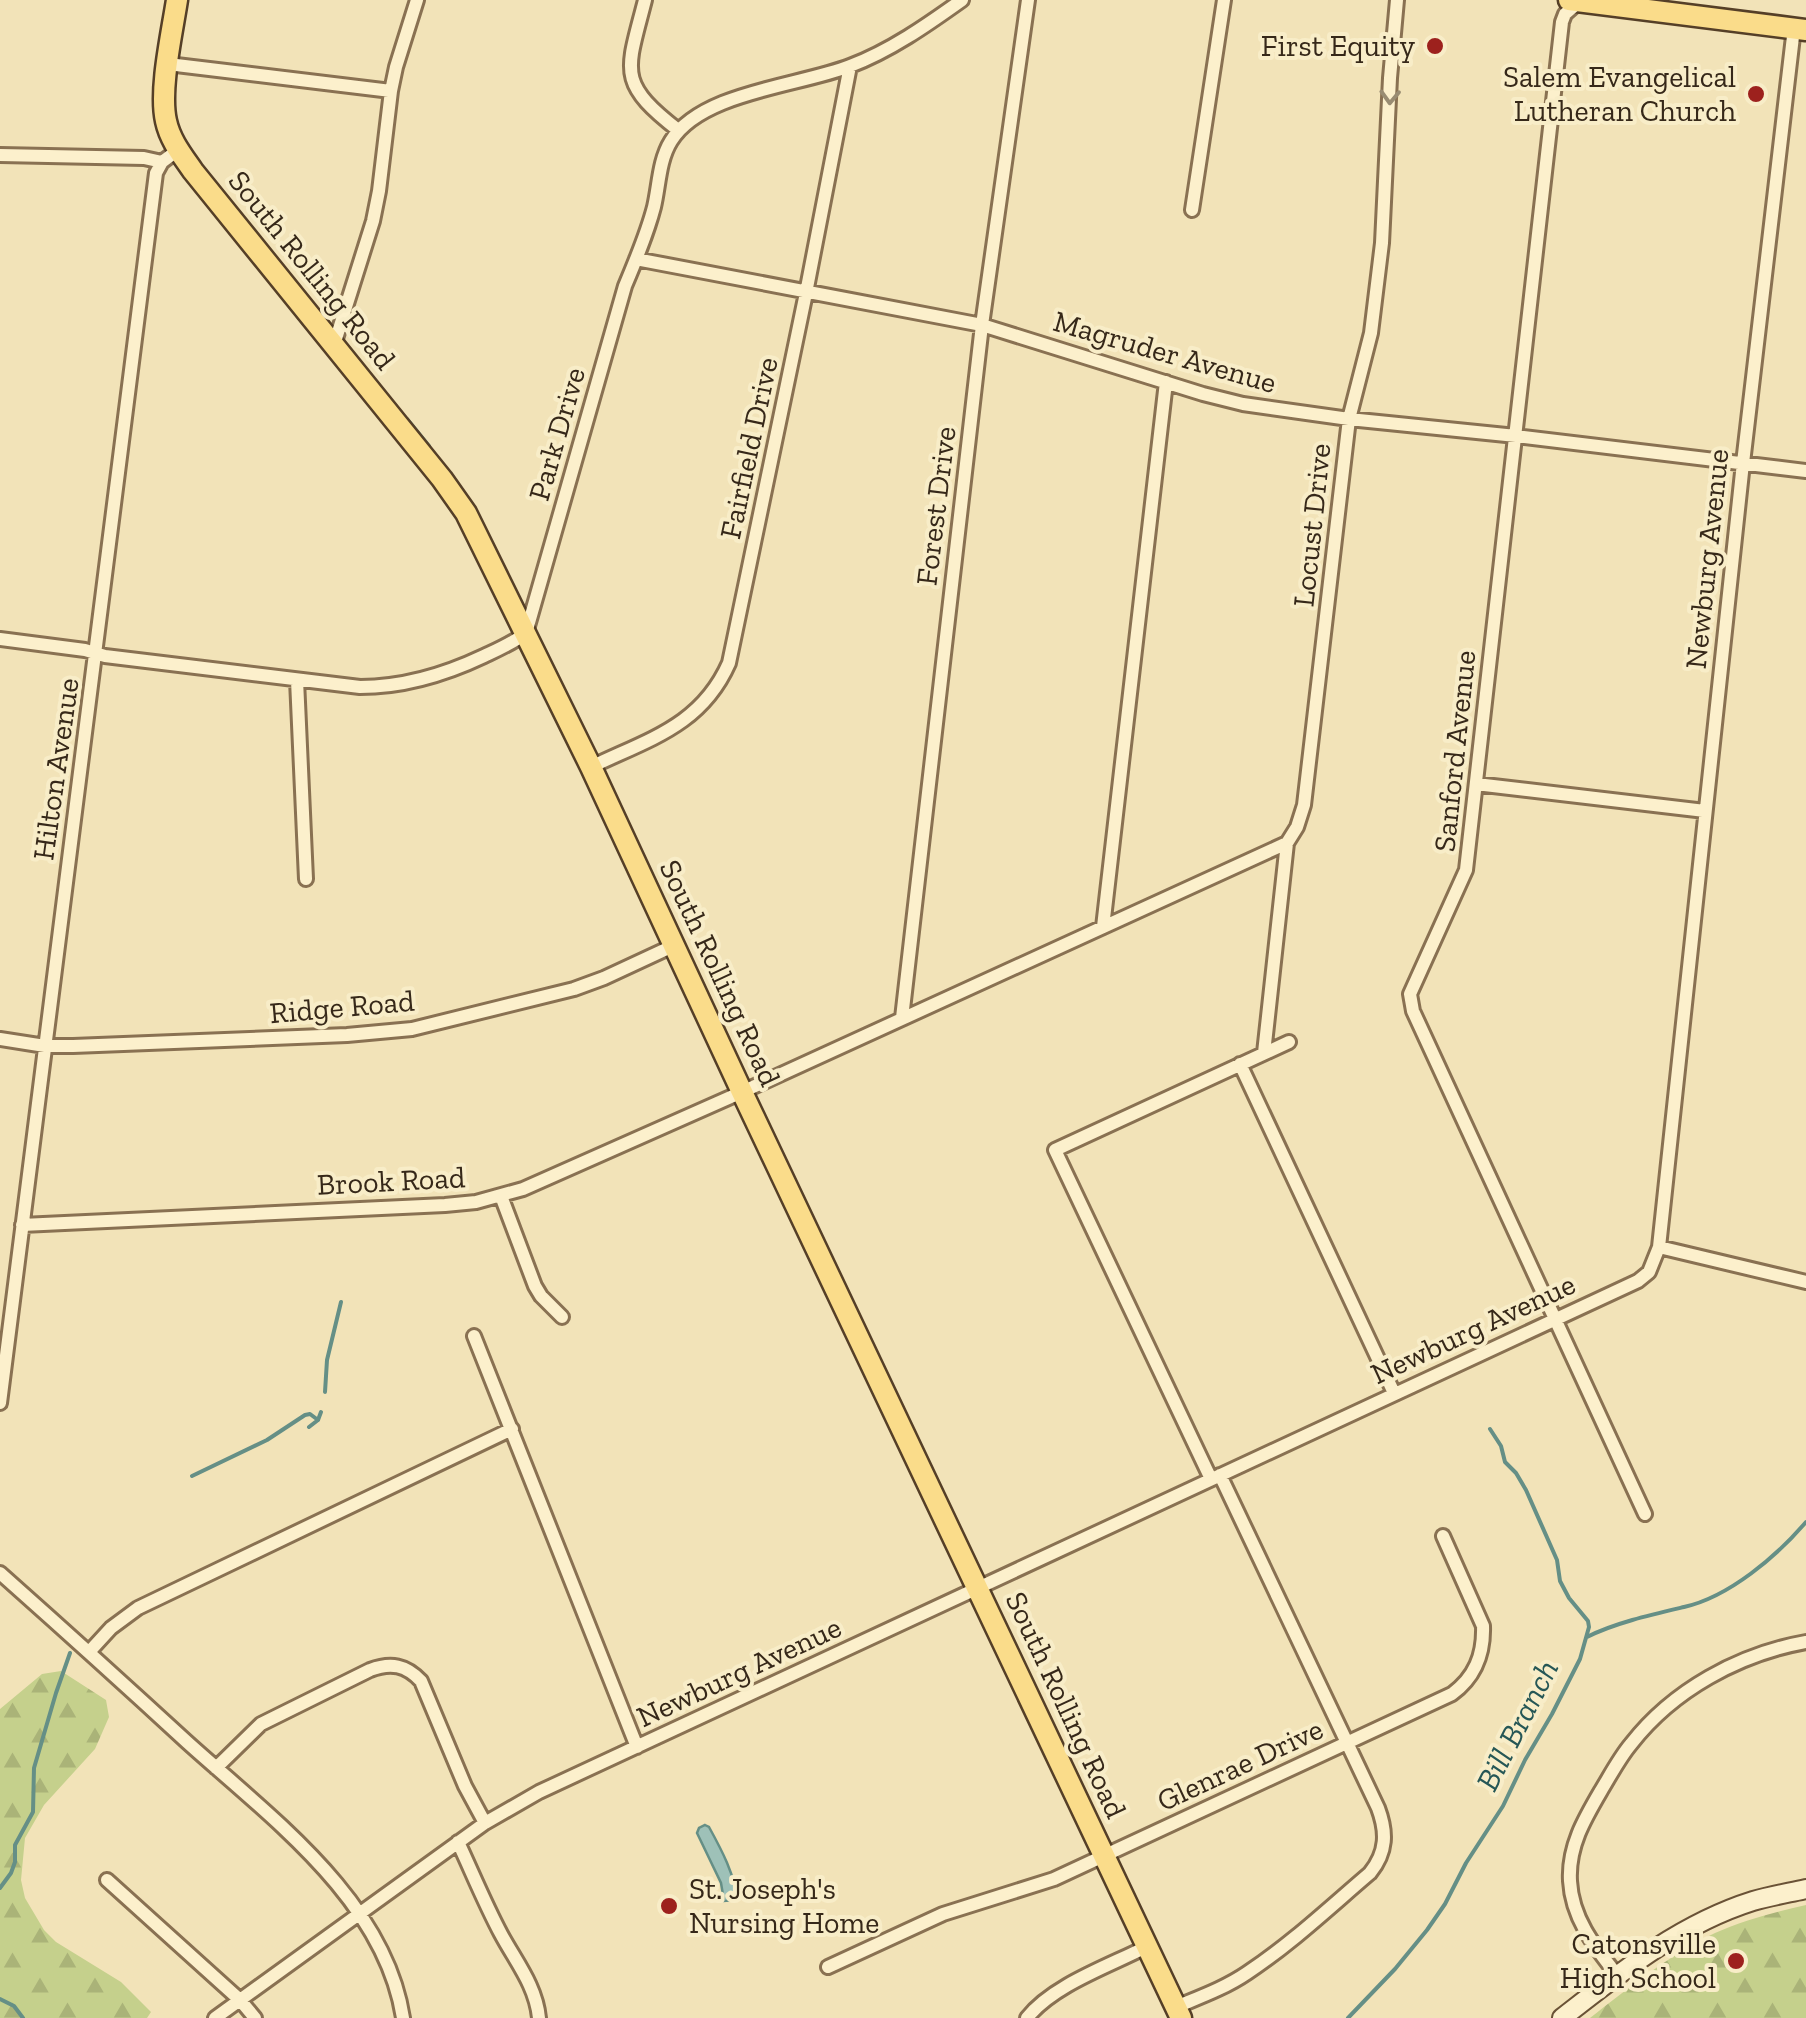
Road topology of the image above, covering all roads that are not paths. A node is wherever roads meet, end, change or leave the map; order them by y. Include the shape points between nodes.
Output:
1 (177, 0) edge
2 (418, 0) edge
3 (645, 0) edge
4 (962, 0) edge
5 (1028, 0) edge
6 (1224, 0) edge
7 (1397, 0) edge
8 (1569, 0) edge
9 (1580, 0) edge
10 (1800, 29) edge
11 (168, 64) junction
12 (850, 66) junction
13 (391, 92) junction
14 (678, 130) junction
15 (0, 155) edge
16 (170, 156) junction
17 (1192, 210) dead end
18 (636, 259) junction
19 (806, 293) junction
20 (982, 325) junction
21 (334, 345) junction
22 (1166, 382) junction
23 (1349, 419) junction
24 (1516, 436) junction
25 (1742, 463) junction
26 (1806, 471) edge
27 (526, 632) junction
28 (0, 639) edge
29 (96, 653) junction
30 (297, 680) junction
31 (591, 767) junction
32 (1476, 784) junction
33 (1705, 811) junction
34 (1287, 843) junction
35 (306, 879) dead end
36 (1104, 927) junction
37 (675, 944) junction
38 (902, 1018) junction
39 (0, 1038) edge
40 (1289, 1042) dead end
41 (45, 1046) junction
42 (1264, 1053) junction
43 (1240, 1064) junction
44 (742, 1092) junction
45 (501, 1196) junction
46 (22, 1225) junction
47 (1659, 1247) junction
48 (1806, 1282) edge
49 (562, 1317) dead end
50 (1556, 1318) junction
51 (5, 1325) edge
52 (474, 1336) dead end
53 (1394, 1393) junction
54 (0, 1403) edge
55 (512, 1429) junction
56 (1215, 1477) junction
57 (1644, 1514) dead end
58 (1442, 1536) dead end
59 (0, 1574) edge
60 (977, 1588) junction
61 (1806, 1642) edge
62 (88, 1652) junction
63 (1345, 1743) junction
64 (638, 1747) junction
65 (216, 1768) junction
66 (485, 1822) junction
67 (458, 1842) junction
68 (1104, 1856) junction
69 (107, 1880) dead end
70 (1806, 1889) edge
71 (358, 1914) junction
72 (1146, 1947) junction
73 (828, 1967) dead end
74 (1617, 1975) junction
75 (240, 2000) junction
76 (1178, 2013) edge
77 (215, 2018) edge
78 (255, 2018) edge
79 (403, 2018) edge
80 (540, 2018) edge
81 (1027, 2018) edge
82 (1562, 2018) edge

1 - 11 main road, South Rolling Road
2 - 13 street
3 - 14 street via 632,78 644,102
4 - 12 street
5 - 20 street, Forest Drive
6 - 17 street
7 -> 23 street, Locust Drive via 1382,243 1371,333
8 - 9 main road
9 - 10 main road
9 - 24 street, Sanford Avenue via 1562,22
10 - 25 street, Newburg Avenue via 1779,141
11 - 13 street
11 - 16 main road, South Rolling Road
12 - 14 street via 722,103
12 - 19 street, Fairfield Drive
13 - 21 street via 373,221
14 - 18 street, Park Drive
15 - 16 street
16 - 21 main road, South Rolling Road
16 - 29 street, Hilton Avenue via 156,173
18 - 19 street, Magruder Avenue
18 - 27 street, Park Drive
19 - 20 street, Magruder Avenue
19 - 31 street, Fairfield Drive via 721,681 674,728
20 - 22 street, Magruder Avenue
20 - 38 street, Forest Drive
21 - 27 main road, South Rolling Road via 453,494
22 - 23 street, Magruder Avenue via 1243,404
22 - 36 street
23 - 24 street, Magruder Avenue
23 - 34 street, Locust Drive via 1304,805
24 - 25 street, Magruder Avenue
24 - 32 street, Sanford Avenue
25 - 26 street, Magruder Avenue
25 - 33 street, Newburg Avenue
27 - 30 street via 456,670 388,687
27 - 31 main road, South Rolling Road
28 - 29 street
29 - 30 street
29 - 41 street, Hilton Avenue
30 - 35 street
31 - 37 main road, South Rolling Road
32 - 33 street
32 - 50 street, Sanford Avenue via 1466,870 1410,1002
33 - 47 street, Newburg Avenue
34 - 36 street, Brook Road
34 - 42 street, Locust Drive
36 - 38 street, Brook Road
37 - 41 street, Ridge Road via 574,988 412,1029
37 - 44 main road, South Rolling Road
38 - 44 street, Brook Road
39 - 41 street, Ridge Road
40 - 42 street
41 - 46 street, Hilton Avenue
42 - 43 street
43 - 53 street
43 - 56 street via 1056,1150
44 - 45 street, Brook Road
44 - 60 main road, South Rolling Road
45 - 46 street, Brook Road via 444,1205
45 - 49 street via 536,1286
46 - 51 street, Hilton Avenue
47 - 48 street
47 - 50 street, Newburg Avenue via 1650,1272 1638,1281
50 - 53 street, Newburg Avenue
50 - 57 street, Sanford Avenue
51 - 54 street, Hilton Avenue
52 - 55 street
53 - 56 street, Newburg Avenue
55 - 62 street via 138,1608
55 - 64 street
56 - 60 street, Newburg Avenue
56 - 63 street
58 - 63 street, Glenrae Drive via 1483,1626 1474,1671 1452,1694
59 - 62 street
60 - 64 street, Newburg Avenue
60 - 68 main road, South Rolling Road
61 - 74 street via 1760,1654 1684,1692 1628,1748 1588,1812 1571,1857 1573,1901 1580,1923
62 - 65 street
63 - 68 street, Glenrae Drive
63 - 76 street via 1384,1824 1378,1862 1274,1954
64 - 66 street, Newburg Avenue
65 - 66 street via 261,1724 393,1665 421,1681
65 - 71 street via 320,1864
66 - 67 street, Newburg Avenue
67 - 71 street, Newburg Avenue
67 - 80 street via 532,1986
68 - 72 main road, South Rolling Road
68 - 73 street, Glenrae Drive via 943,1914
69 - 75 street
70 - 74 main road via 1718,1915
71 - 75 street, Newburg Avenue
71 - 79 street via 389,1966
72 - 76 main road, South Rolling Road
72 - 81 street via 1063,1988
74 - 82 main road
75 - 77 street, Newburg Avenue
75 - 78 street

